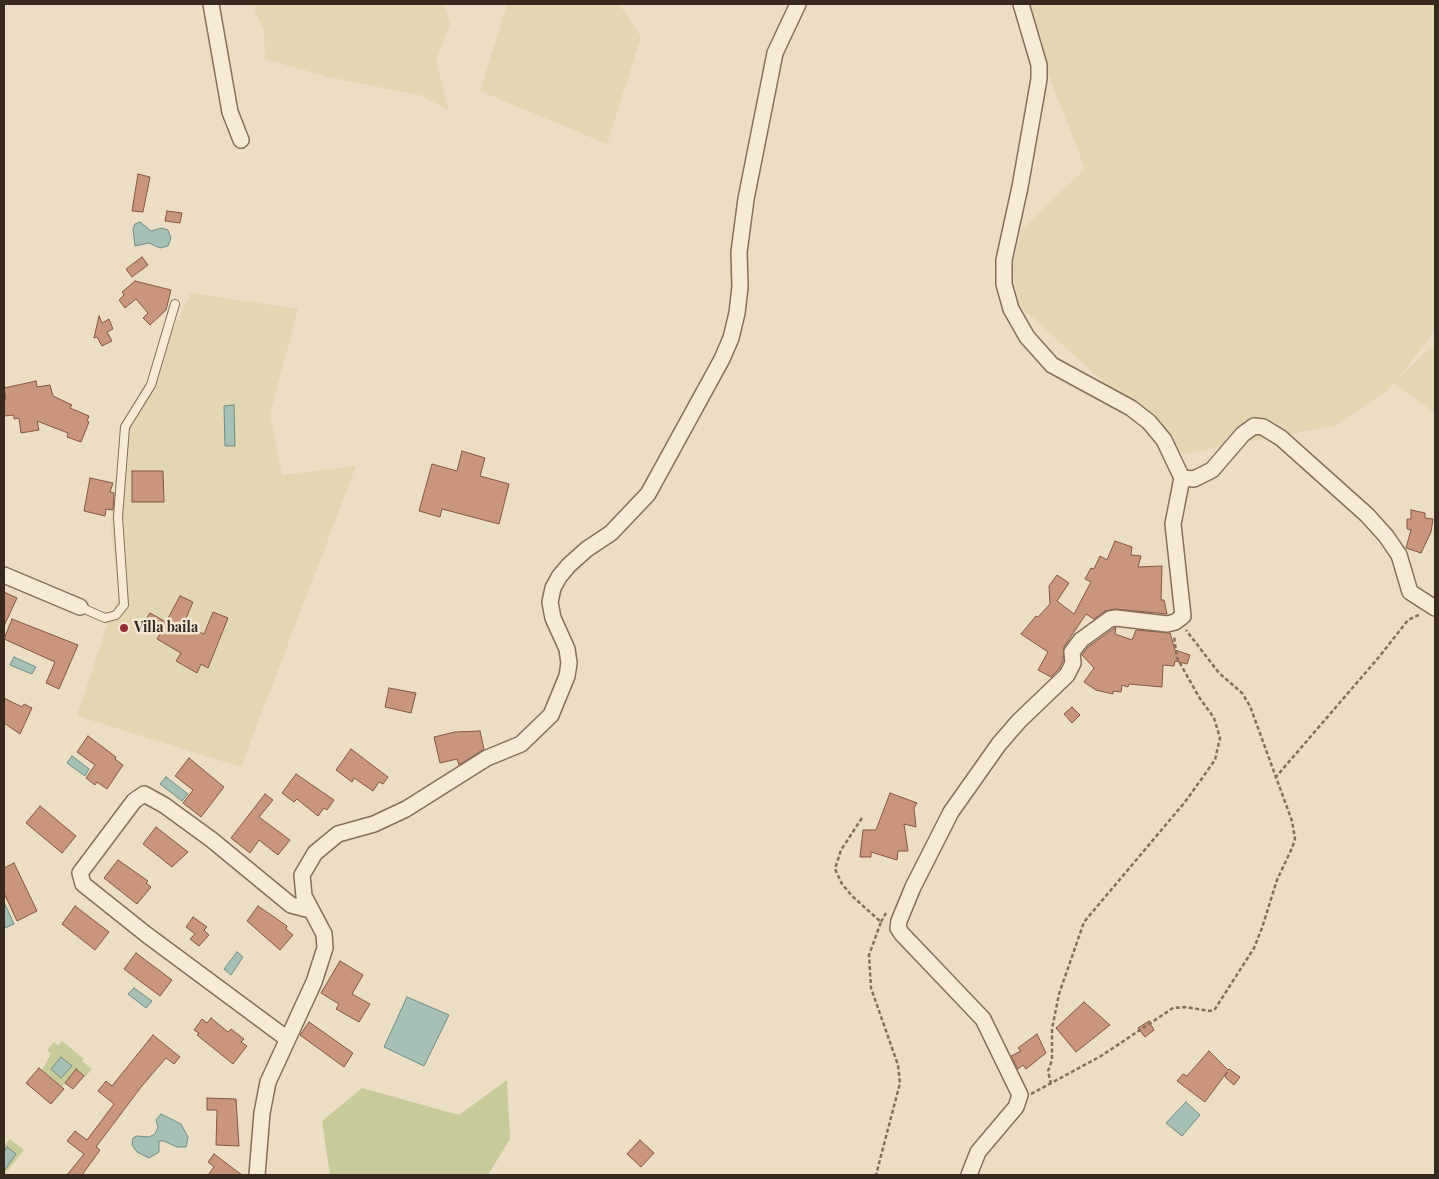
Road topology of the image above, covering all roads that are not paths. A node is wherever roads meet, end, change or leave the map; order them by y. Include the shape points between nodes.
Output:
1 (211, 4) edge
2 (798, 4) edge
3 (1020, 4) edge
4 (241, 140) dead end
5 (175, 304) dead end
6 (1182, 478) junction
7 (4, 575) edge
8 (80, 607) joint
9 (1430, 611) edge
10 (310, 910) junction
11 (286, 1038) junction
12 (257, 1175) edge
13 (969, 1175) edge

1 - 4 street via 230,112
2 - 10 street via 774,53 746,199 739,252 738,304 731,338 648,494 611,533 569,565 553,588 550,602 553,618 567,649 569,663 551,715 521,744 487,758 406,809 374,824 338,834 326,842 302,874 304,896
3 - 6 street via 1037,55 1039,79 1004,260 1004,284 1010,309 1027,337 1052,365 1131,408 1149,422 1164,440
5 - 8 lane via 151,385 125,427 118,517 124,604 116,615 105,618
6 - 9 street via 1194,479 1212,470 1243,434 1254,426 1263,427 1281,438 1367,515 1399,555 1410,592
6 - 13 street via 1173,524 1183,616 1177,621 1156,623 1116,618 1081,640 1072,652 1073,663 1067,675 1019,721 952,812 902,912 898,928 978,1012 991,1031 1018,1090 1016,1108 978,1152
7 - 8 street
10 - 11 street via 324,934 325,948 314,982
10 - 11 street via 291,905 212,840 144,794 134,801 80,874 83,884 133,924
11 - 12 street via 264,1096

